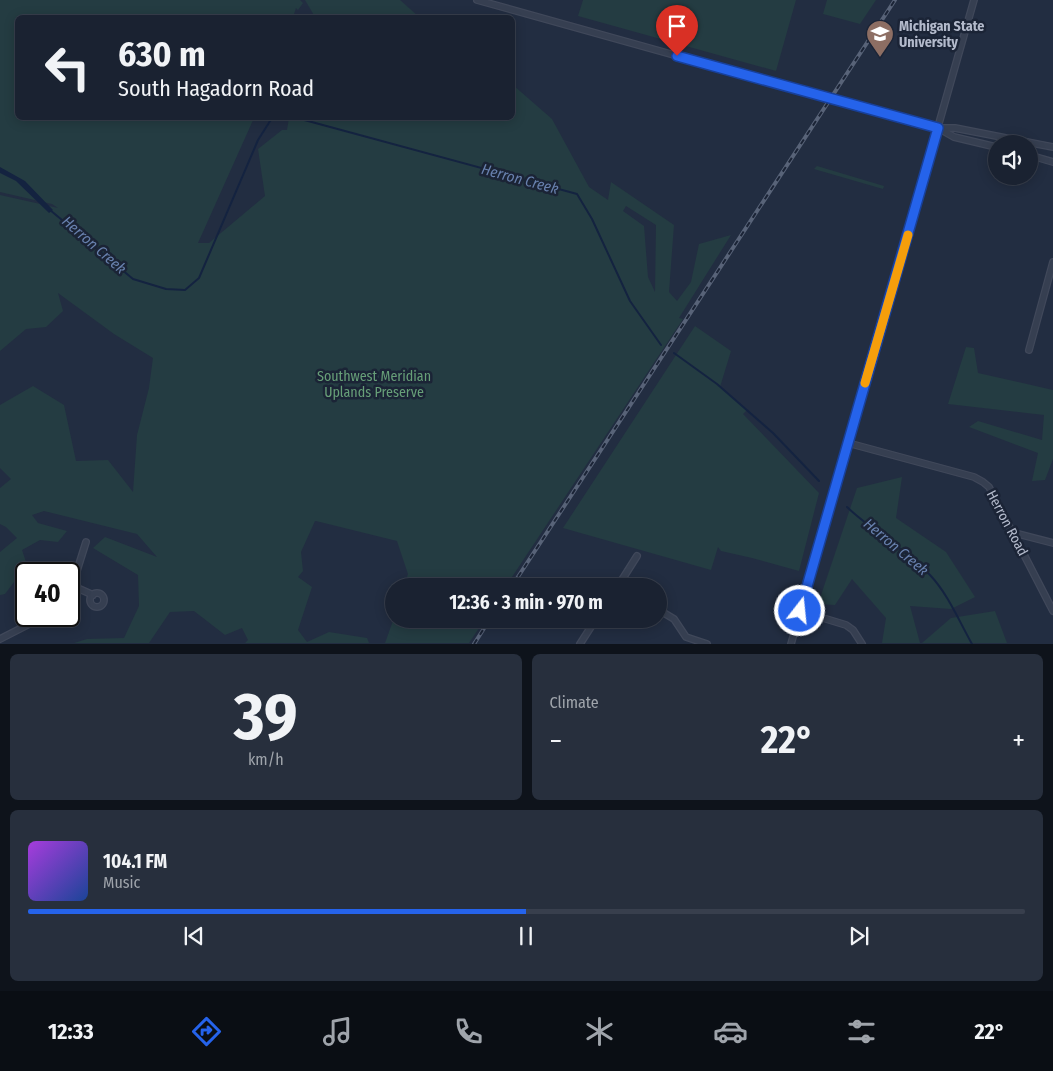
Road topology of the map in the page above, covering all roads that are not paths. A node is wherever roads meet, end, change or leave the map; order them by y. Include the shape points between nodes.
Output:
1 (477, 0) edge
2 (974, 0) edge
3 (938, 128) junction
4 (988, 145) edge
5 (1053, 147) edge
6 (1038, 158) edge
7 (1053, 162) edge
8 (1053, 262) edge
9 (1029, 350) dead end
10 (848, 443) junction
11 (1011, 532) junction
12 (86, 542) dead end
13 (1053, 543) edge
14 (637, 556) dead end
15 (80, 562) edge
16 (623, 578) edge
17 (80, 589) edge
18 (94, 595) dead end
19 (800, 611) junction
20 (1053, 611) edge
21 (667, 615) edge
22 (23, 627) edge
23 (590, 628) edge
24 (0, 639) edge
25 (686, 640) edge
26 (580, 644) edge
27 (707, 644) edge
28 (791, 644) edge
29 (862, 644) edge

1 - 3 street
2 - 3 street
3 - 4 street
3 - 5 street via 955,128
3 - 10 street
6 - 7 street
8 - 9 street
10 - 11 street, Herron Road via 980,480 989,487
10 - 19 street
11 - 13 street
11 - 20 street, Herron Road
12 - 15 street
14 - 16 street
17 - 18 street
19 - 28 street
19 - 29 street via 846,625
21 - 25 street via 674,619
22 - 24 street
23 - 26 street
25 - 27 street

